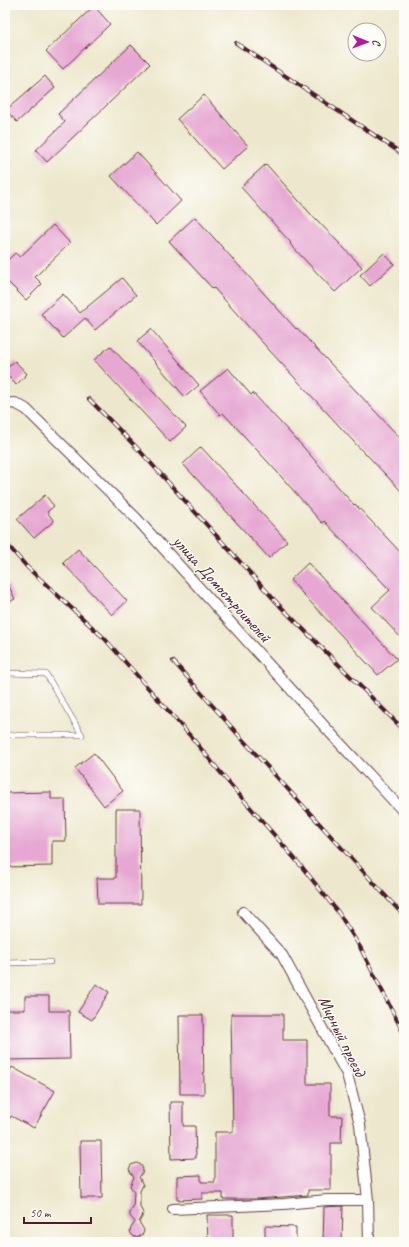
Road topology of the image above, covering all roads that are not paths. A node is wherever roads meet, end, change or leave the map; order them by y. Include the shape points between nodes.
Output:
1 (5, 404) edge
2 (5, 672) edge
3 (5, 735) edge
4 (404, 812) edge
5 (243, 912) dead end
6 (50, 962) dead end
7 (5, 963) edge
8 (368, 1200) junction
9 (173, 1209) dead end
10 (369, 1242) edge

1 - 4 street, улица Домостроителей via 15,403 26,409 136,518
2 - 3 lane via 46,674 82,735
5 - 8 street, Мирный проезд via 282,955 347,1074 360,1124
6 - 7 lane
8 - 9 street
8 - 10 street, Мирный проезд

